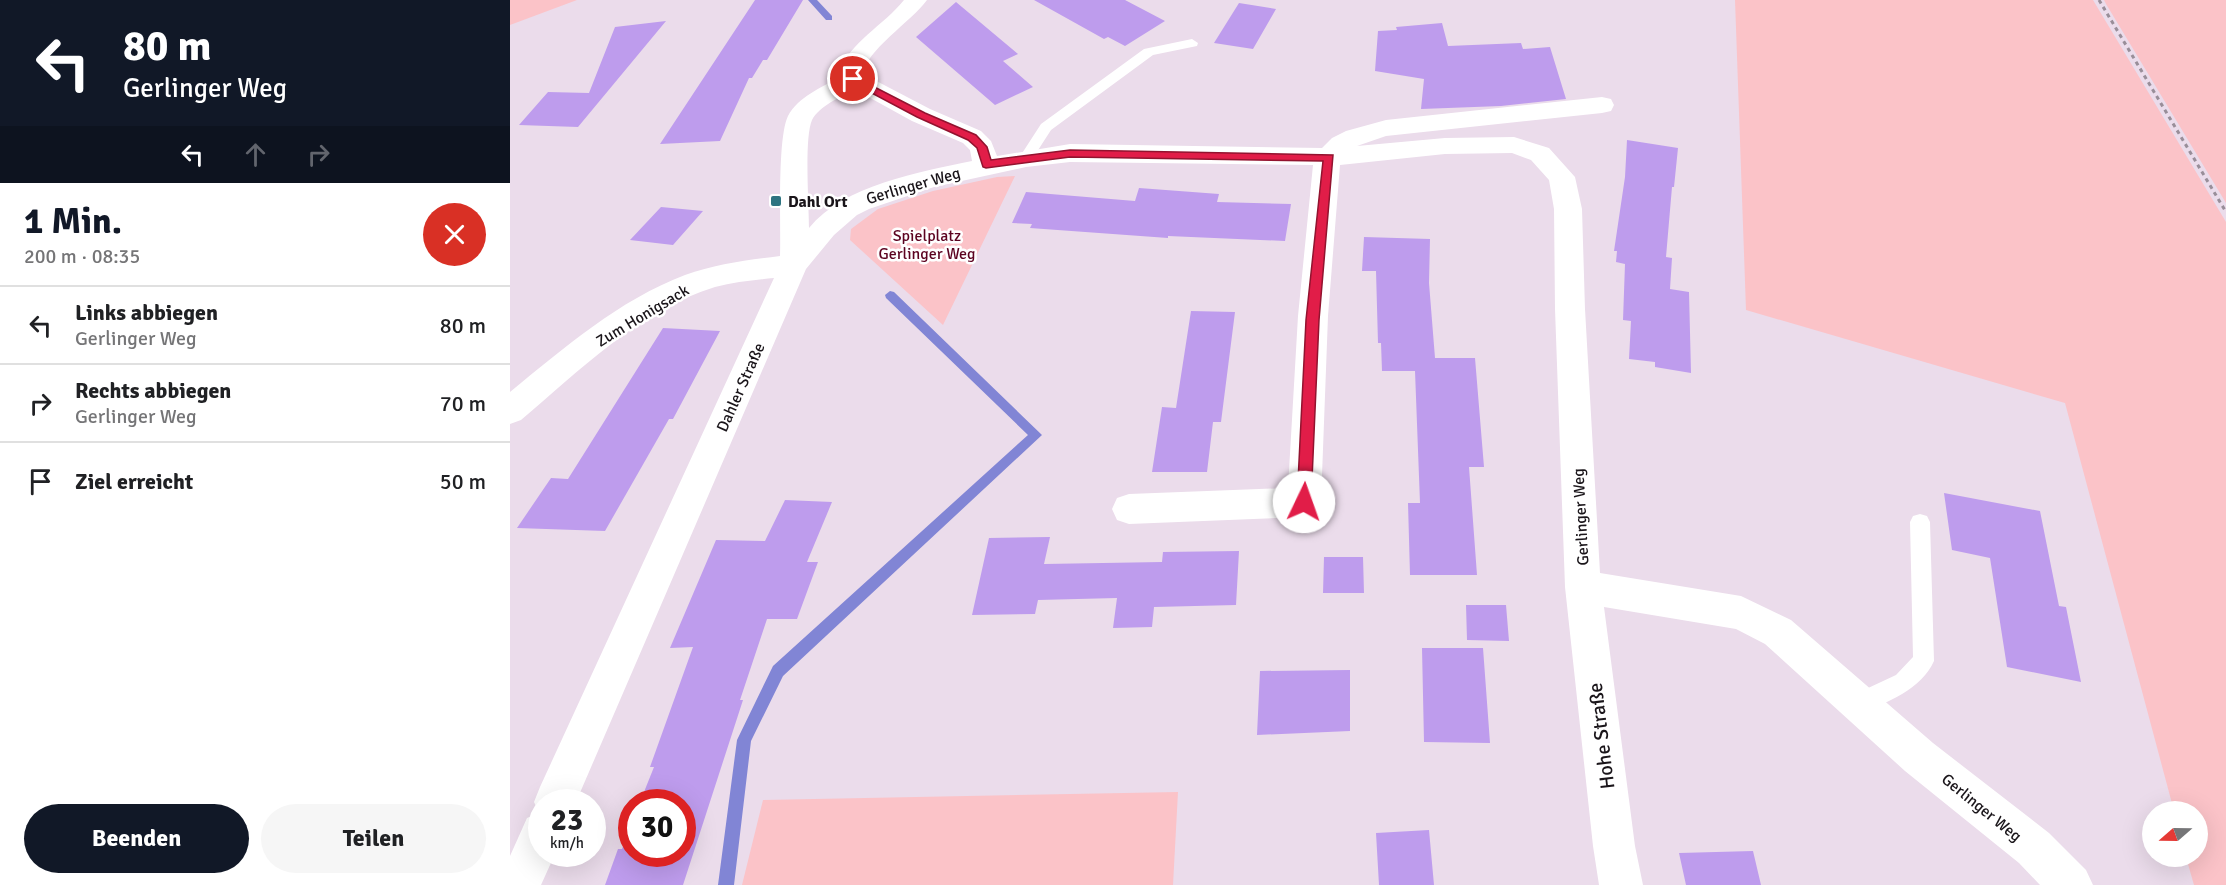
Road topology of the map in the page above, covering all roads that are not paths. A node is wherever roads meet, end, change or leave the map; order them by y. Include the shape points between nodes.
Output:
1 (916, 0) edge
2 (1192, 43) dead end
3 (853, 79) junction
4 (1602, 105) dead end
5 (1329, 157) junction
6 (1026, 158) junction
7 (986, 165) junction
8 (794, 265) junction
9 (510, 411) edge
10 (1129, 509) dead end
11 (1920, 522) dead end
12 (1583, 587) junction
13 (1860, 703) junction
14 (561, 789) edge
15 (528, 865) edge
16 (519, 885) edge
17 (1622, 885) edge
18 (2071, 885) edge

1 - 3 street via 902,18 854,60 850,73
2 - 6 lane via 1149,52 1046,127
3 - 7 street via 972,137 982,147
3 - 8 street, Dahler Straße via 812,105 797,126
4 - 5 street via 1386,128 1343,142
5 - 6 street, Gerlinger Weg via 1070,153
5 - 10 street via 1312,320 1304,502
5 - 12 street, Gerlinger Weg via 1445,146 1514,145 1540,154 1562,177 1568,209
6 - 7 street, Gerlinger Weg
7 - 8 street, Gerlinger Weg via 909,184 847,208 824,228
8 - 9 street, Zum Honigsack via 735,272 695,282 667,295 597,341
8 - 14 street, Dahler Straße
11 - 13 lane via 1924,661 1903,682
12 - 13 street, Gerlinger Weg via 1741,613 1778,632
12 - 17 street, Hohe Straße
13 - 18 street, Gerlinger Weg via 1919,757 2034,848
15 - 16 street

